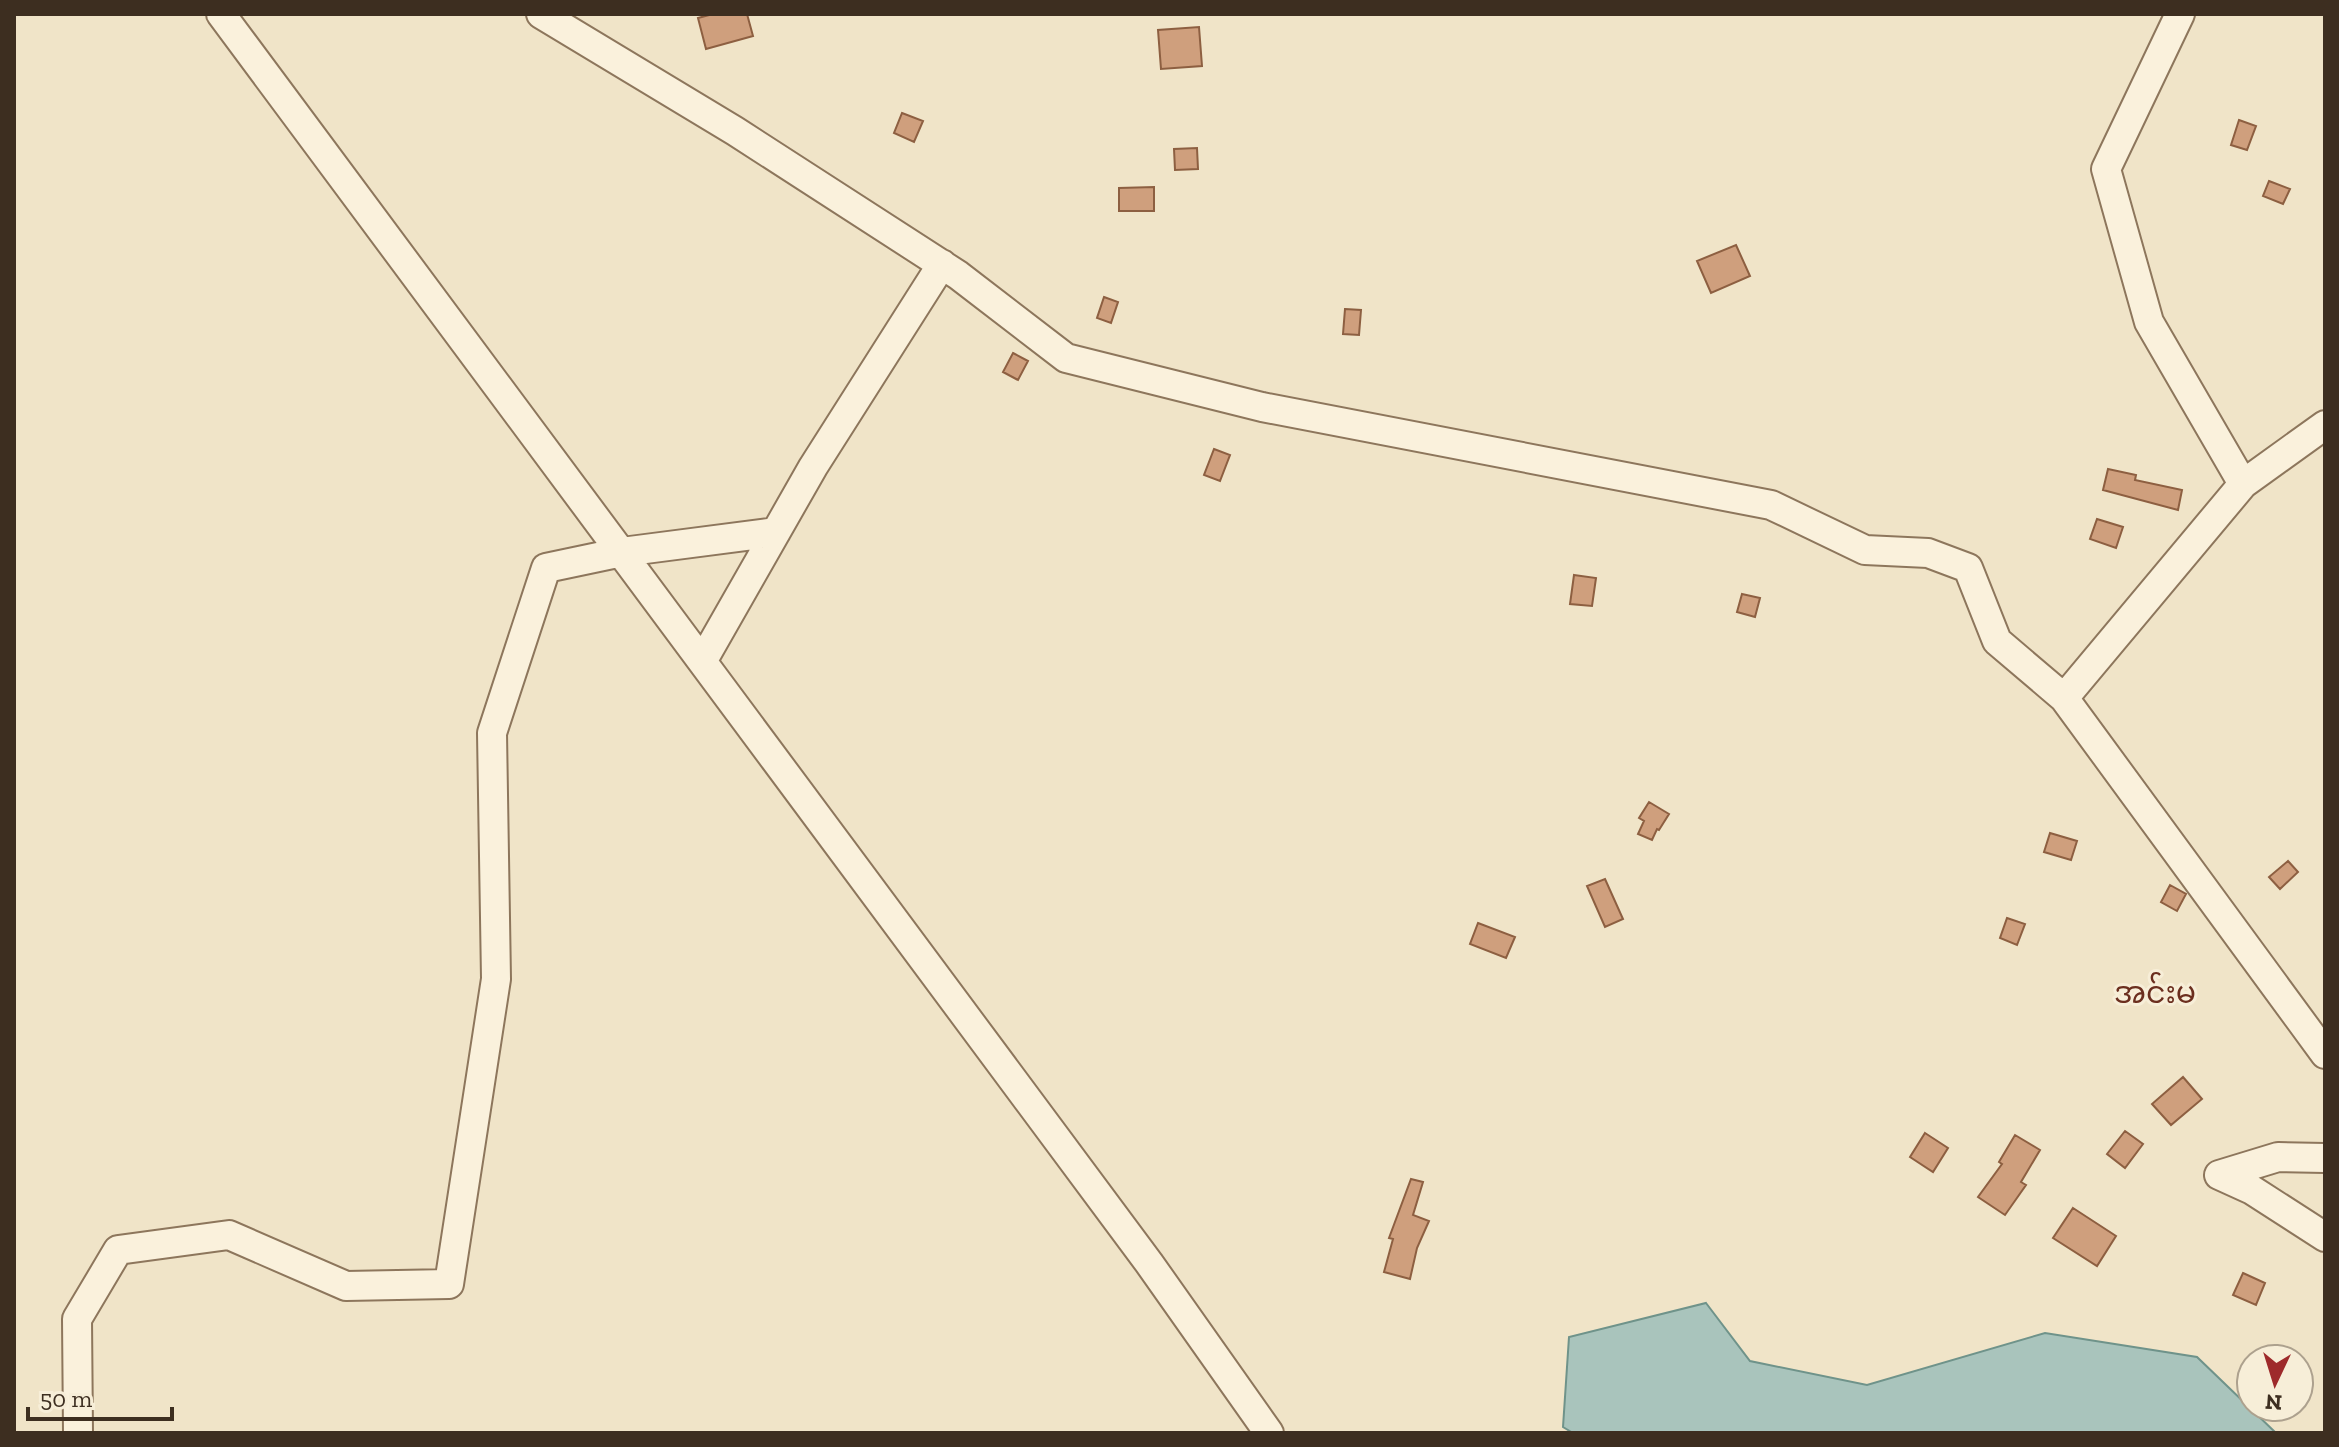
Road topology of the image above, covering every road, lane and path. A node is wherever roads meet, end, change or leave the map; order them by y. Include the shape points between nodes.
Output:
1 (221, 14) edge
2 (541, 14) edge
3 (2180, 14) edge
4 (942, 264) junction
5 (2325, 425) edge
6 (2243, 484) junction
7 (776, 532) junction
8 (622, 552) junction
9 (703, 660) junction
10 (2064, 698) junction
11 (2325, 1054) edge
12 (2325, 1158) edge
13 (2325, 1237) edge
14 (78, 1433) edge
15 (1269, 1433) edge

1 - 8 street
2 - 4 street
3 - 6 street via 2106,169 2149,322
4 - 7 street
4 - 10 street via 1066,358 1262,407 1771,505 1865,550 1928,553 1968,568 1997,641
5 - 6 street
6 - 10 street
7 - 8 street
7 - 9 street
8 - 9 street
8 - 14 street via 546,568 492,733 496,979 449,1284 346,1286 229,1235 118,1250 77,1319
9 - 15 street
10 - 11 street
12 - 13 street via 2278,1157 2219,1175

